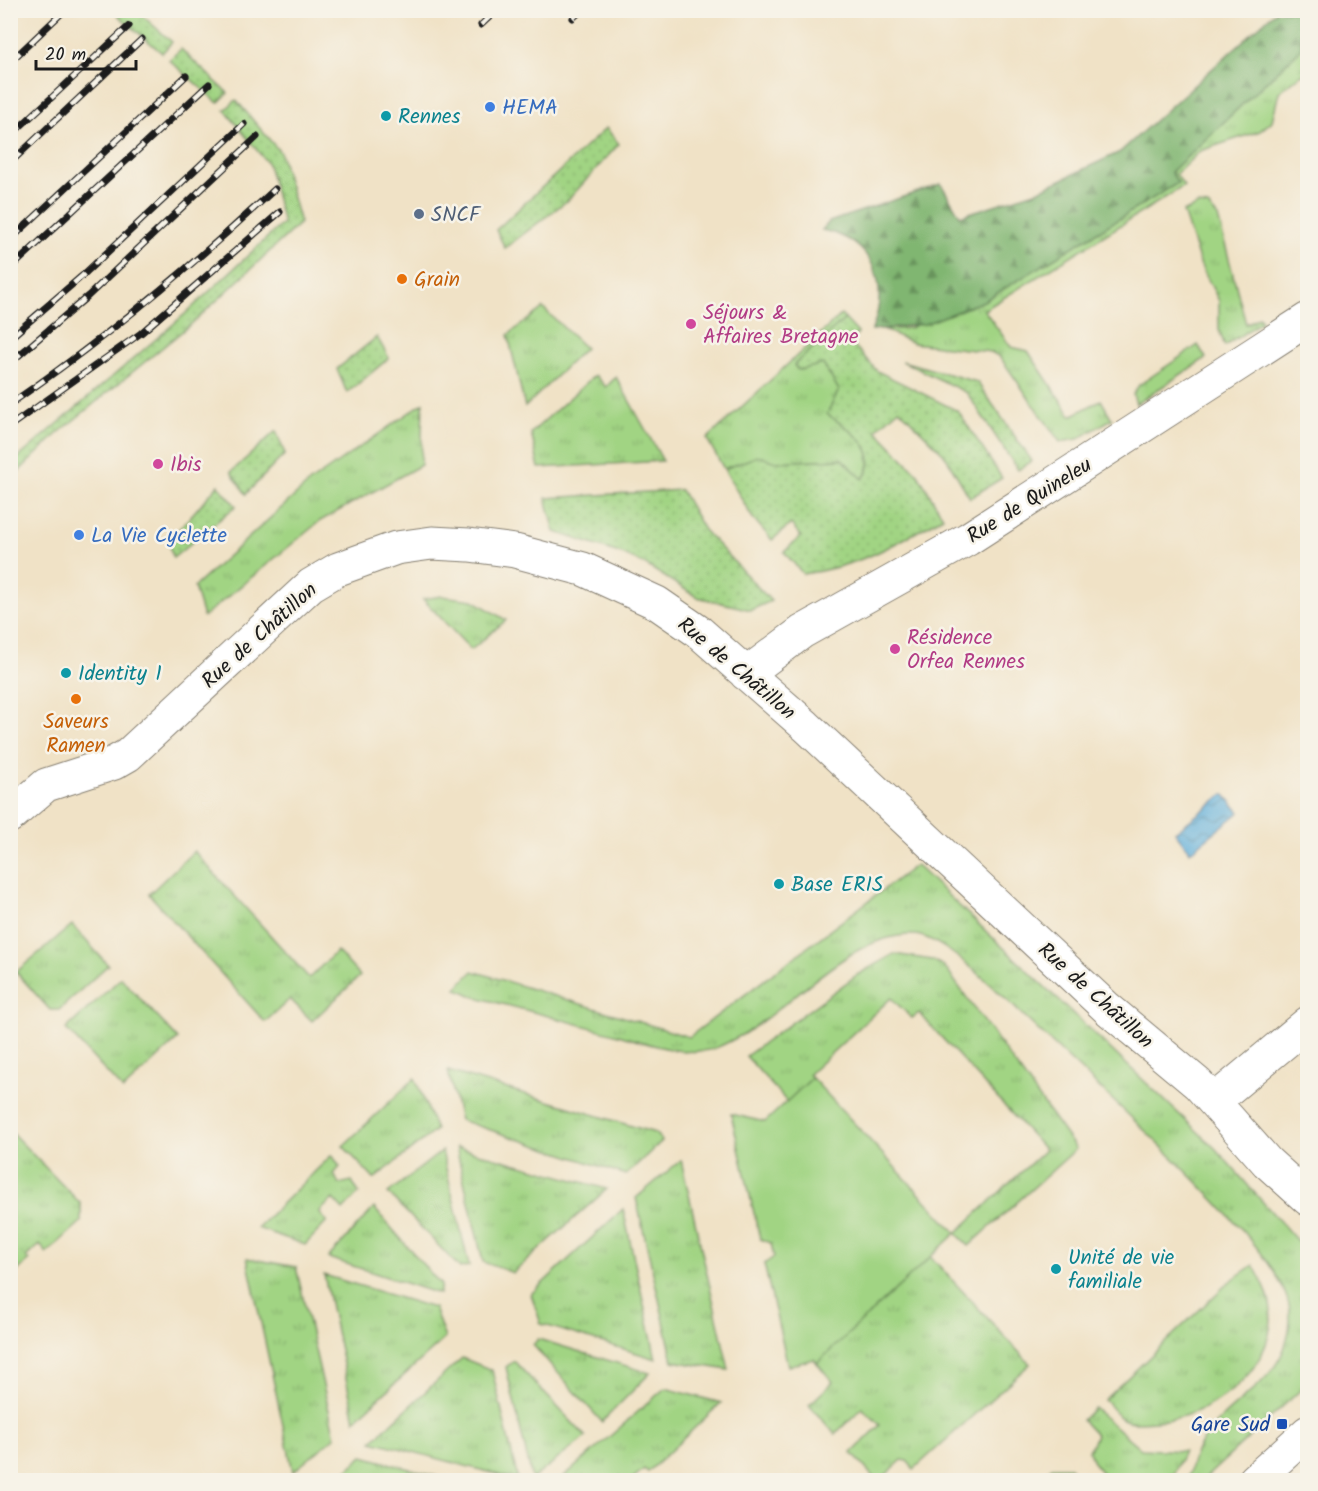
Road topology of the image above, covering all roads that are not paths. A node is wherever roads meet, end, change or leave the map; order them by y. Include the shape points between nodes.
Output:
1 (1308, 319) edge
2 (746, 674) junction
3 (10, 816) edge
4 (1308, 1023) edge
5 (1214, 1101) junction
6 (1308, 1199) edge
7 (1308, 1432) edge
8 (1255, 1480) edge

1 - 2 street, Rue de Quineleu via 968,539 802,632
2 - 3 street, Rue de Châtillon via 699,632 657,603 583,569 515,551 469,545 432,543 396,548 338,569 311,585 128,755 46,785
2 - 5 street, Rue de Châtillon via 1107,1008
4 - 5 street
5 - 6 street, Rue de Châtillon via 1267,1162
7 - 8 street

